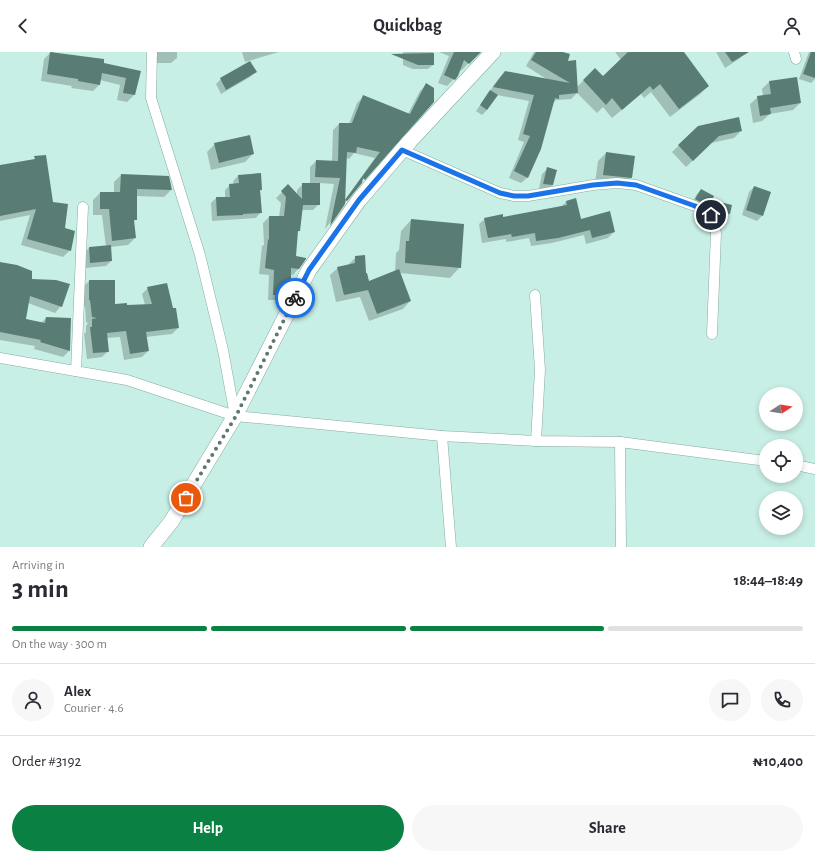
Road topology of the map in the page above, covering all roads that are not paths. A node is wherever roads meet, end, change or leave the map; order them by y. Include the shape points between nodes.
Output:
1 (152, 52) edge
2 (493, 52) edge
3 (402, 150) junction
4 (83, 207) dead end
5 (535, 295) dead end
6 (712, 334) dead end
7 (0, 358) edge
8 (76, 371) junction
9 (236, 416) junction
10 (442, 436) junction
11 (536, 441) junction
12 (620, 442) junction
13 (759, 460) edge
14 (803, 467) edge
15 (815, 469) edge
16 (151, 547) edge
17 (451, 547) edge
18 (621, 547) edge

1 - 9 street via 151,98 200,255
2 - 3 street
3 - 6 street via 500,193 514,196 617,183 636,185 695,206 711,215 716,233
3 - 9 street via 359,200 309,270
4 - 8 street
5 - 11 street via 540,370
7 - 8 street
8 - 9 street via 127,380
9 - 10 street
9 - 16 street via 171,522
10 - 11 street
10 - 17 street
11 - 12 street
12 - 13 street
12 - 18 street
14 - 15 street

